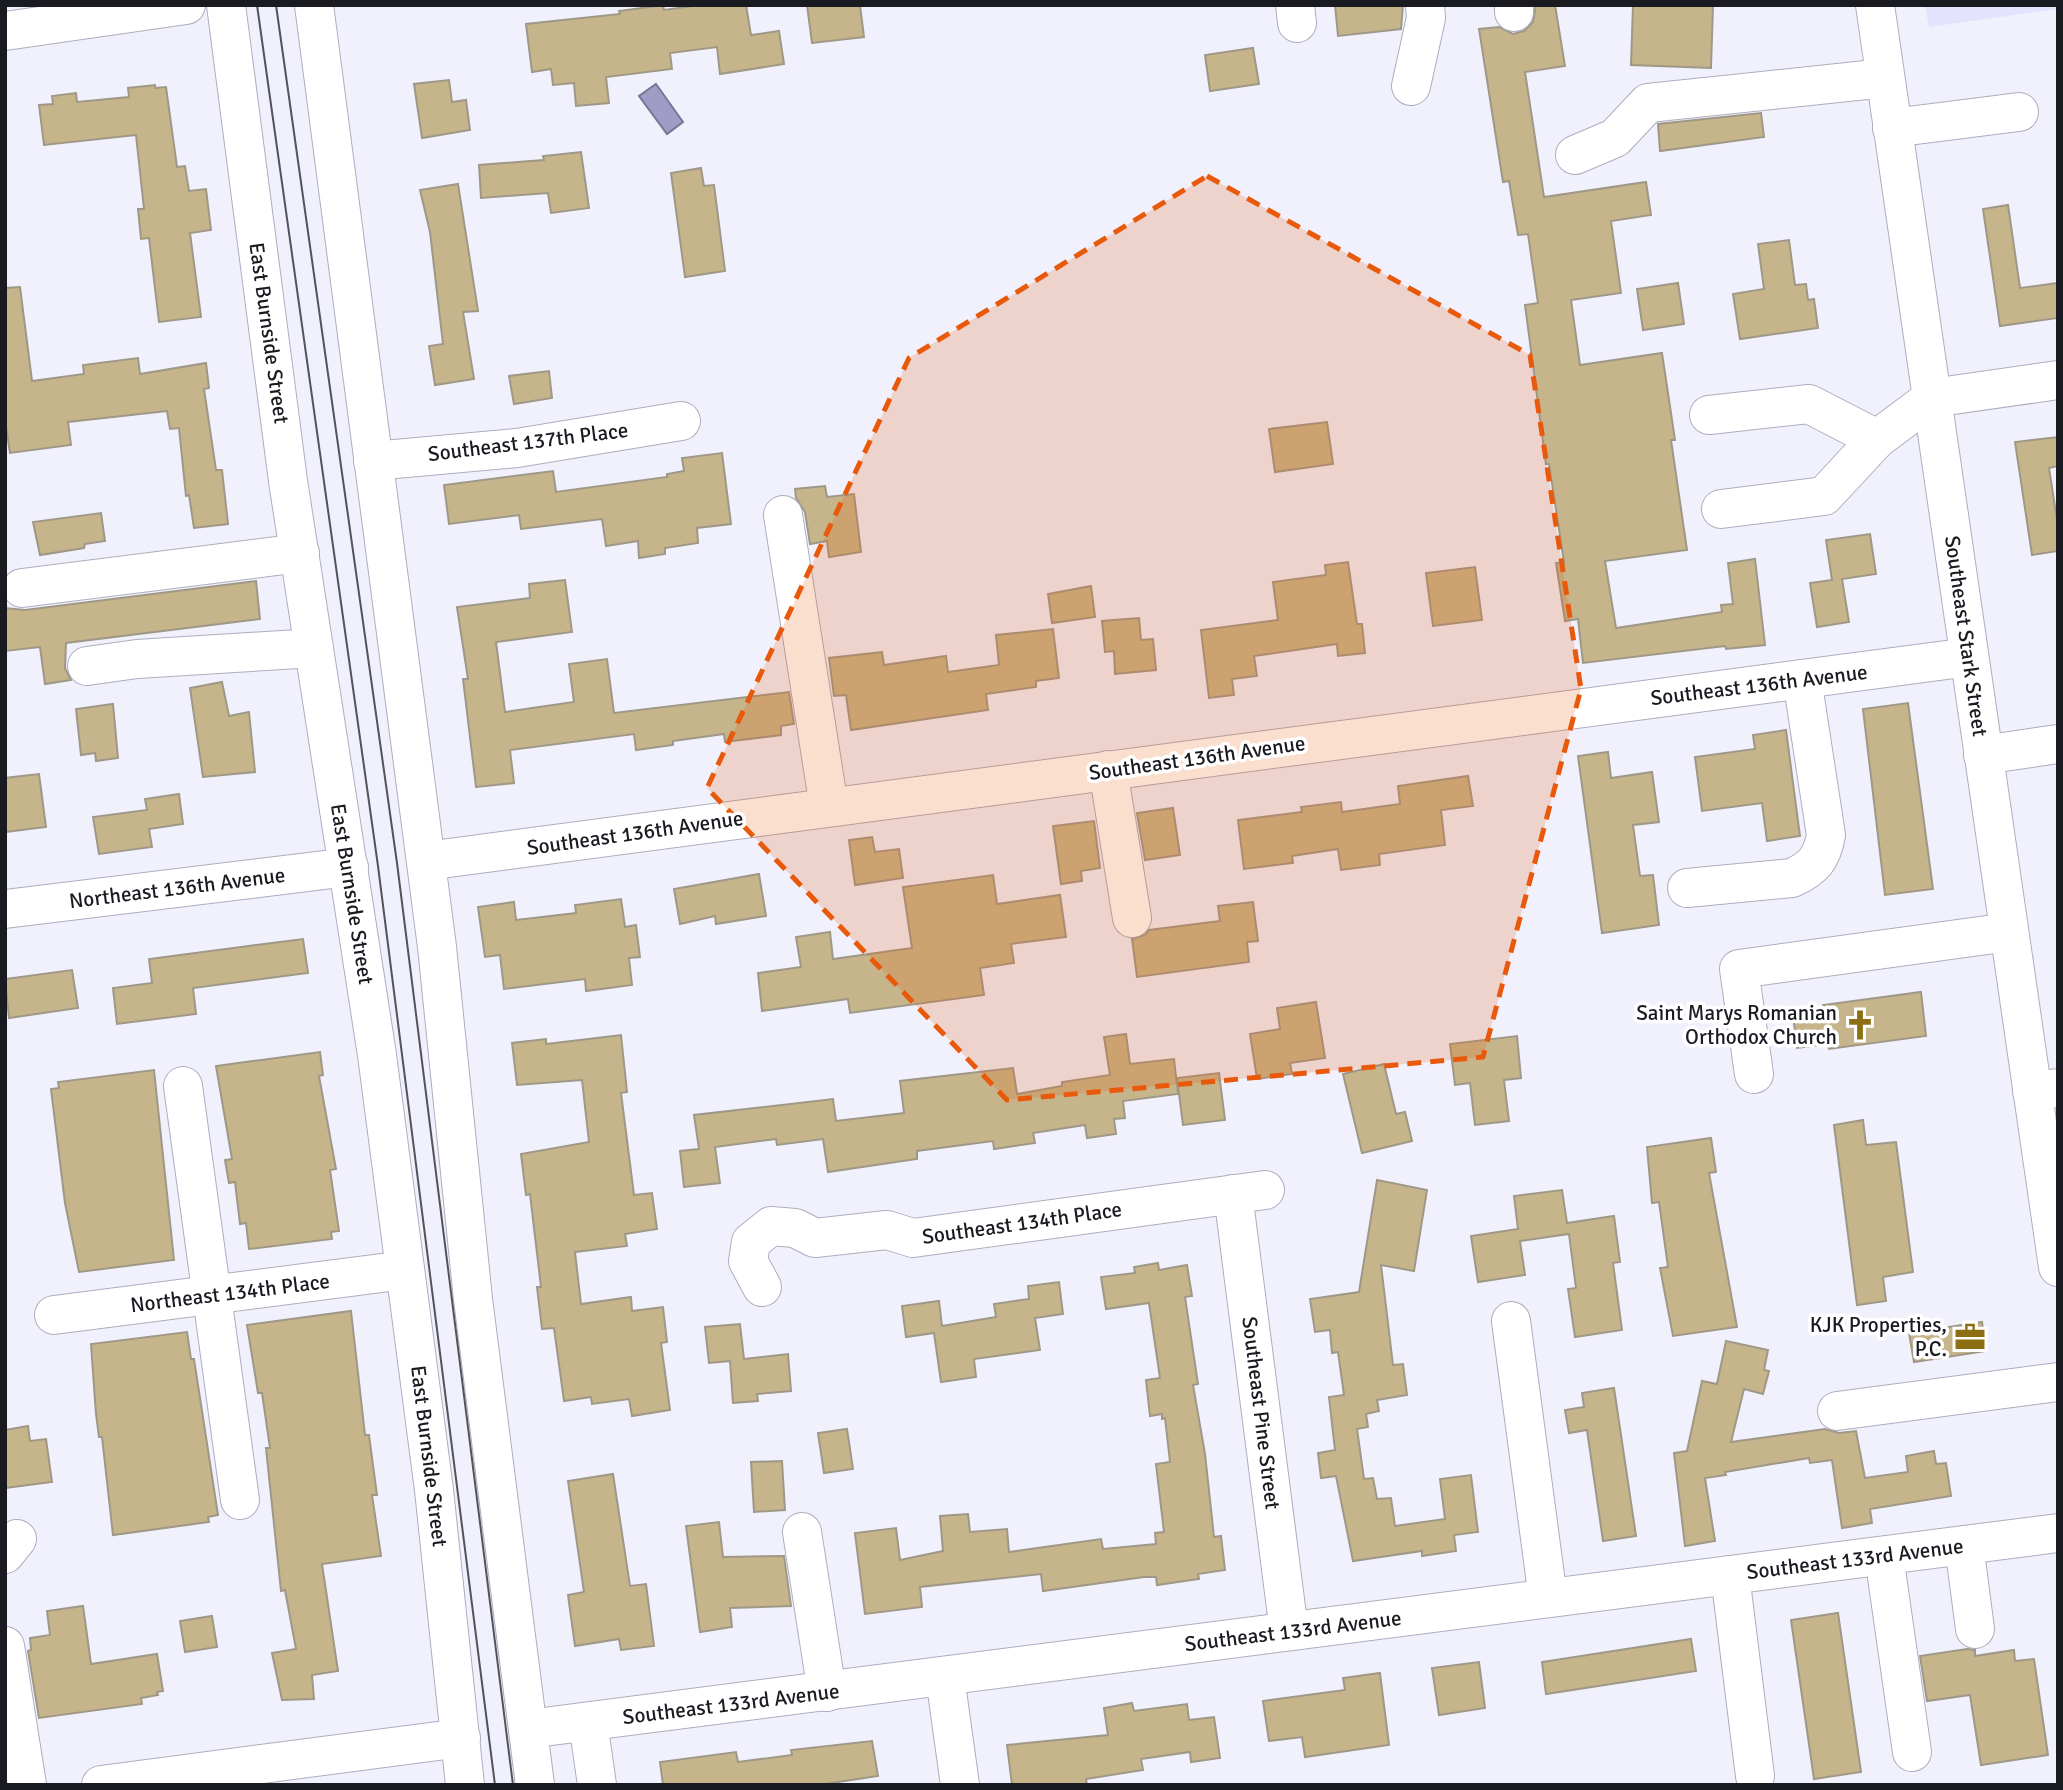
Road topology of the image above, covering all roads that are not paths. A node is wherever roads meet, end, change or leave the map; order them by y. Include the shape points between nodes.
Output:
1 (186, 5) edge
2 (226, 5) edge
3 (314, 5) edge
4 (1424, 5) edge
5 (1875, 5) edge
6 (5, 31) edge
7 (1885, 78) junction
8 (1411, 86) dead end
9 (2019, 112) dead end
10 (1892, 128) junction
11 (1574, 155) dead end
12 (2058, 380) edge
13 (1932, 398) junction
14 (1709, 415) dead end
15 (681, 421) dead end
16 (1877, 439) junction
17 (373, 461) junction
18 (1721, 509) dead end
19 (783, 515) dead end
20 (300, 553) junction
21 (22, 588) dead end
22 (314, 648) junction
23 (1969, 657) junction
24 (88, 666) dead end
25 (1802, 679) junction
26 (2058, 744) edge
27 (1983, 755) junction
28 (1108, 770) junction
29 (829, 807) junction
30 (426, 861) junction
31 (349, 867) junction
32 (1687, 888) dead end
33 (5, 909) edge
34 (1132, 918) dead end
35 (2009, 932) junction
36 (1754, 1074) dead end
37 (183, 1086) dead end
38 (2045, 1090) edge
39 (1249, 1192) joint
40 (2058, 1267) edge
41 (405, 1270) junction
42 (762, 1287) dead end
43 (212, 1295) junction
44 (54, 1315) dead end
45 (1511, 1321) dead end
46 (2058, 1382) edge
47 (1837, 1411) dead end
48 (240, 1500) dead end
49 (802, 1532) dead end
50 (2058, 1533) edge
51 (1964, 1545) junction
52 (1884, 1556) junction
53 (1730, 1575) junction
54 (1548, 1598) junction
55 (1975, 1629) dead end
56 (1289, 1632) junction
57 (5, 1646) edge
58 (945, 1678) junction
59 (827, 1692) junction
60 (588, 1722) junction
61 (528, 1730) junction
62 (461, 1738) junction
63 (1912, 1752) dead end
64 (1755, 1776) dead end
65 (27, 1785) edge
66 (102, 1785) edge
67 (466, 1785) edge
68 (535, 1785) edge
69 (597, 1785) edge
70 (960, 1785) edge

1 - 6 street
2 - 20 street, East Burnside Street
3 - 17 street
4 - 8 street via 1426,18
5 - 7 street, Southeast Stark Street
7 - 10 street, Southeast Stark Street
7 - 11 street via 1648,103 1615,138
9 - 10 street
10 - 13 street, Southeast Stark Street
12 - 13 street
13 - 16 street
13 - 23 street, Southeast Stark Street
14 - 16 street via 1809,404
15 - 17 street, Southeast 137th Place via 517,448
16 - 18 street via 1824,495
17 - 30 street
19 - 29 street
20 - 21 street
20 - 22 street, East Burnside Street
22 - 24 street
22 - 31 street, East Burnside Street
23 - 25 street, Southeast 136th Avenue
23 - 27 street, Southeast Stark Street
25 - 28 street, Southeast 136th Avenue
25 - 32 street via 1826,835 1823,852 1808,871 1792,878
26 - 27 street
27 - 35 street, Southeast Stark Street
28 - 29 street, Southeast 136th Avenue
28 - 34 street
29 - 30 street, Southeast 136th Avenue
30 - 61 street via 472,1299
31 - 33 street, Northeast 136th Avenue
31 - 41 street, East Burnside Street
35 - 36 street via 1739,969
35 - 38 street, Southeast Stark Street
37 - 43 street
38 - 40 street, Southeast Stark Street
39 - 42 street, Southeast 134th Place via 913,1238 887,1230 815,1238 795,1228 771,1226 751,1242 748,1261
39 - 56 street, Southeast Pine Street
41 - 43 street, Northeast 134th Place
41 - 62 street, East Burnside Street
43 - 44 street, Northeast 134th Place
43 - 48 street
45 - 54 street
46 - 47 street
49 - 59 street
50 - 51 street, Southeast 133rd Avenue
51 - 52 street, Southeast 133rd Avenue
51 - 55 street
52 - 53 street, Southeast 133rd Avenue
52 - 63 street
53 - 54 street, Southeast 133rd Avenue
53 - 64 street
54 - 56 street, Southeast 133rd Avenue
56 - 58 street, Southeast 133rd Avenue
57 - 65 street
58 - 59 street, Southeast 133rd Avenue
58 - 70 street
59 - 60 street, Southeast 133rd Avenue
60 - 61 street, Southeast 133rd Avenue
60 - 69 street
61 - 68 street
62 - 66 street
62 - 67 street, East Burnside Street

